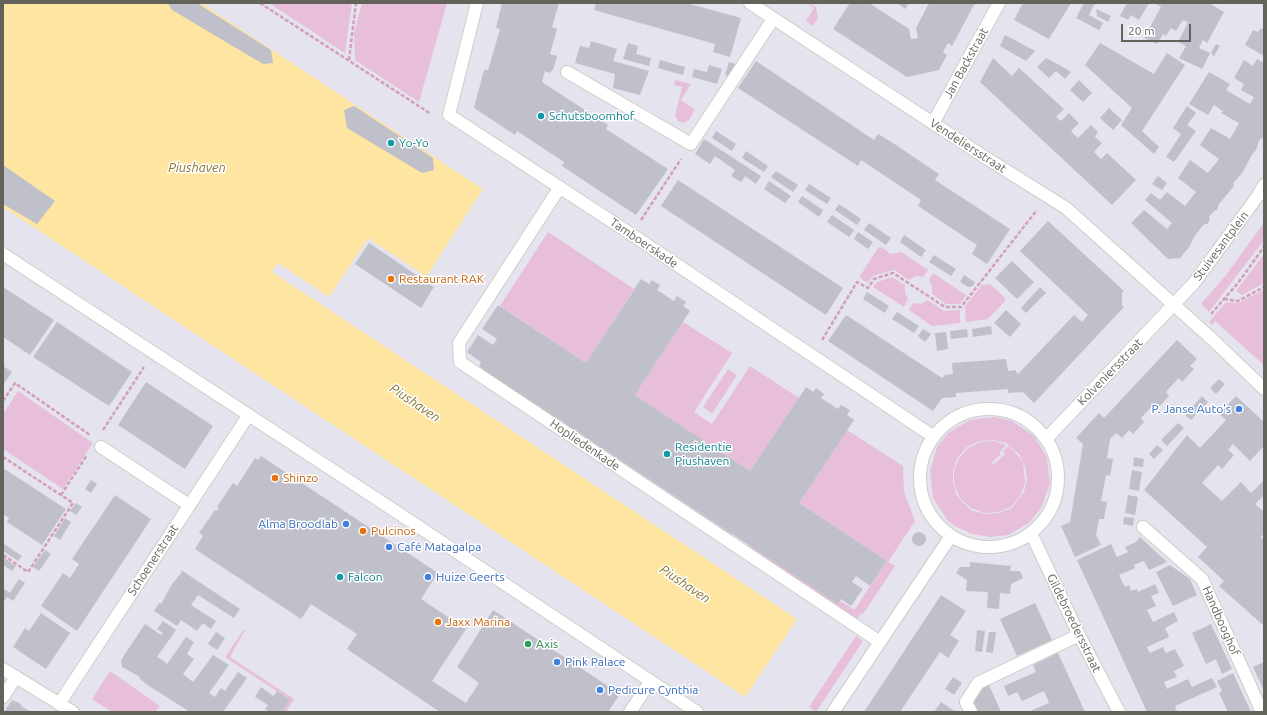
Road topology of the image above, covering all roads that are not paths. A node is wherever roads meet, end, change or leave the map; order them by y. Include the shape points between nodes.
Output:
1 (477, 3) edge
2 (750, 3) edge
3 (999, 3) edge
4 (773, 19) junction
5 (567, 72) dead end
6 (933, 123) junction
7 (1264, 185) edge
8 (560, 187) junction
9 (3, 254) edge
10 (1174, 305) junction
11 (1264, 389) edge
12 (248, 416) junction
13 (934, 437) junction
14 (1046, 439) junction
15 (96, 445) road end
16 (189, 505) junction
17 (1143, 528) dead end
18 (1031, 533) junction
19 (952, 536) junction
20 (1079, 635) junction
21 (880, 642) junction
22 (3, 669) edge
23 (16, 677) junction
24 (650, 682) junction
25 (3, 697) edge
26 (59, 704) junction
27 (73, 712) edge
28 (630, 712) edge
29 (697, 712) edge
30 (833, 712) edge
31 (971, 712) edge
32 (1119, 712) edge
33 (1262, 712) edge

1 - 8 street, Tamboerskade via 449,115
2 - 4 street, Vendeliersstraat
3 - 6 street, Jan Backstraat
4 - 5 street via 691,144
4 - 6 street, Vendeliersstraat
6 - 10 street, Vendeliersstraat via 1066,208
7 - 10 street, Stuivesantplein via 1194,283
8 - 13 street, Tamboerskade
8 - 21 street, Hopliedenkade via 459,343 460,362
9 - 12 street
10 - 11 street, Vendeliersstraat
10 - 14 street, Kolveniersstraat
12 - 16 street, Schoenerstraat
12 - 24 street
13 - 14 street via 956,418 974,411 1002,410 1035,427
13 - 19 street via 923,461 921,490 932,516
14 - 18 street via 1056,465 1057,490 1055,500 1045,518
15 - 16 street
16 - 26 street, Schoenerstraat
17 - 33 street, Handbooghof via 1202,579
18 - 19 street via 1013,543 992,547 971,544
18 - 20 street, Gildebroedersstraat
19 - 21 street
20 - 31 street via 978,683 966,702
20 - 32 street, Gildebroedersstraat
21 - 30 street
22 - 23 street
23 - 25 street
23 - 26 street
24 - 28 street
24 - 29 street
26 - 27 street

